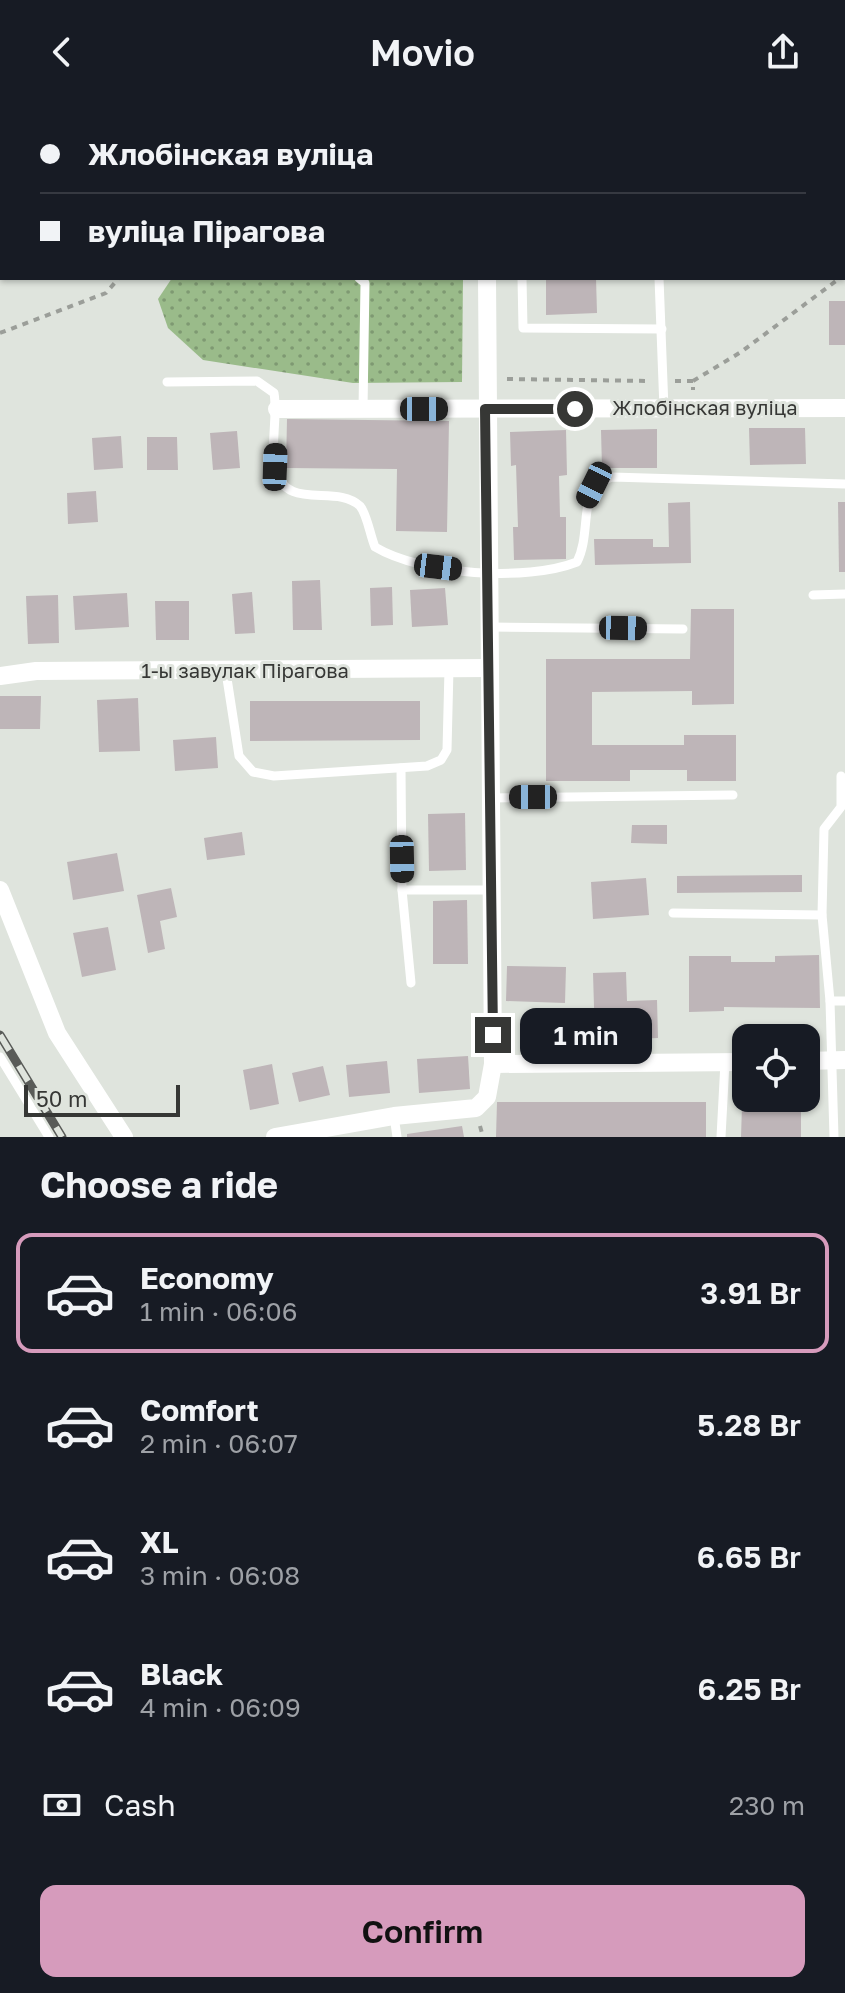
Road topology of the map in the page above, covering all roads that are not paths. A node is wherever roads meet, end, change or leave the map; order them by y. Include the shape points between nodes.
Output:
1 (361, 280) edge
2 (487, 280) edge
3 (522, 280) edge
4 (659, 280) edge
5 (662, 329) junction
6 (167, 382) dead end
7 (845, 408) edge
8 (277, 409) junction
9 (363, 409) junction
10 (485, 409) junction
11 (664, 409) junction
12 (845, 484) edge
13 (489, 572) junction
14 (845, 594) edge
15 (813, 595) dead end
16 (490, 627) junction
17 (683, 629) dead end
18 (490, 668) junction
19 (449, 669) junction
20 (226, 672) junction
21 (0, 676) edge
22 (401, 768) junction
23 (841, 776) dead end
24 (733, 795) dead end
25 (489, 798) junction
26 (0, 890) edge
27 (402, 890) junction
28 (492, 890) junction
29 (673, 913) dead end
30 (822, 915) junction
31 (411, 983) dead end
32 (830, 1001) junction
33 (845, 1001) edge
34 (0, 1057) edge
35 (839, 1060) edge
36 (725, 1062) junction
37 (732, 1062) edge
38 (493, 1064) junction
39 (394, 1116) junction
40 (49, 1137) edge
41 (124, 1137) edge
42 (275, 1137) edge
43 (397, 1137) edge
44 (721, 1137) edge
45 (834, 1137) edge

1 - 9 lane
2 - 10 street
3 - 5 lane via 523,328
4 - 5 lane
5 - 11 lane
6 - 8 lane via 257,381 274,393
7 - 11 street, Жлобінская вуліца
8 - 9 street, Жлобінская вуліца
8 - 13 lane via 275,467 283,486 301,496 350,498 363,509 375,547 396,559
9 - 10 street, Жлобінская вуліца
10 - 11 street, Жлобінская вуліца
10 - 13 street
12 - 13 lane via 612,477 594,485 587,500 584,547 577,562 558,569
13 - 16 street
14 - 15 lane
16 - 17 lane
16 - 18 street
18 - 19 street, 1-ы завулак Пірагова
18 - 25 street
19 - 20 street, 1-ы завулак Пірагова
19 - 22 lane via 447,750 441,760 427,766
20 - 21 street, 1-ы завулак Пірагова via 36,671
20 - 22 lane via 239,756 253,772 274,776
22 - 27 lane
23 - 30 lane via 841,807 824,829
24 - 25 lane
25 - 28 street
26 - 41 street via 57,1033
27 - 28 lane
27 - 31 lane
28 - 38 street
29 - 30 lane
30 - 32 lane
32 - 33 lane
32 - 35 lane
34 - 40 lane
35 - 45 lane
36 - 37 street
36 - 38 street
36 - 44 lane
38 - 39 street via 487,1097 476,1108
39 - 42 street
39 - 43 lane

